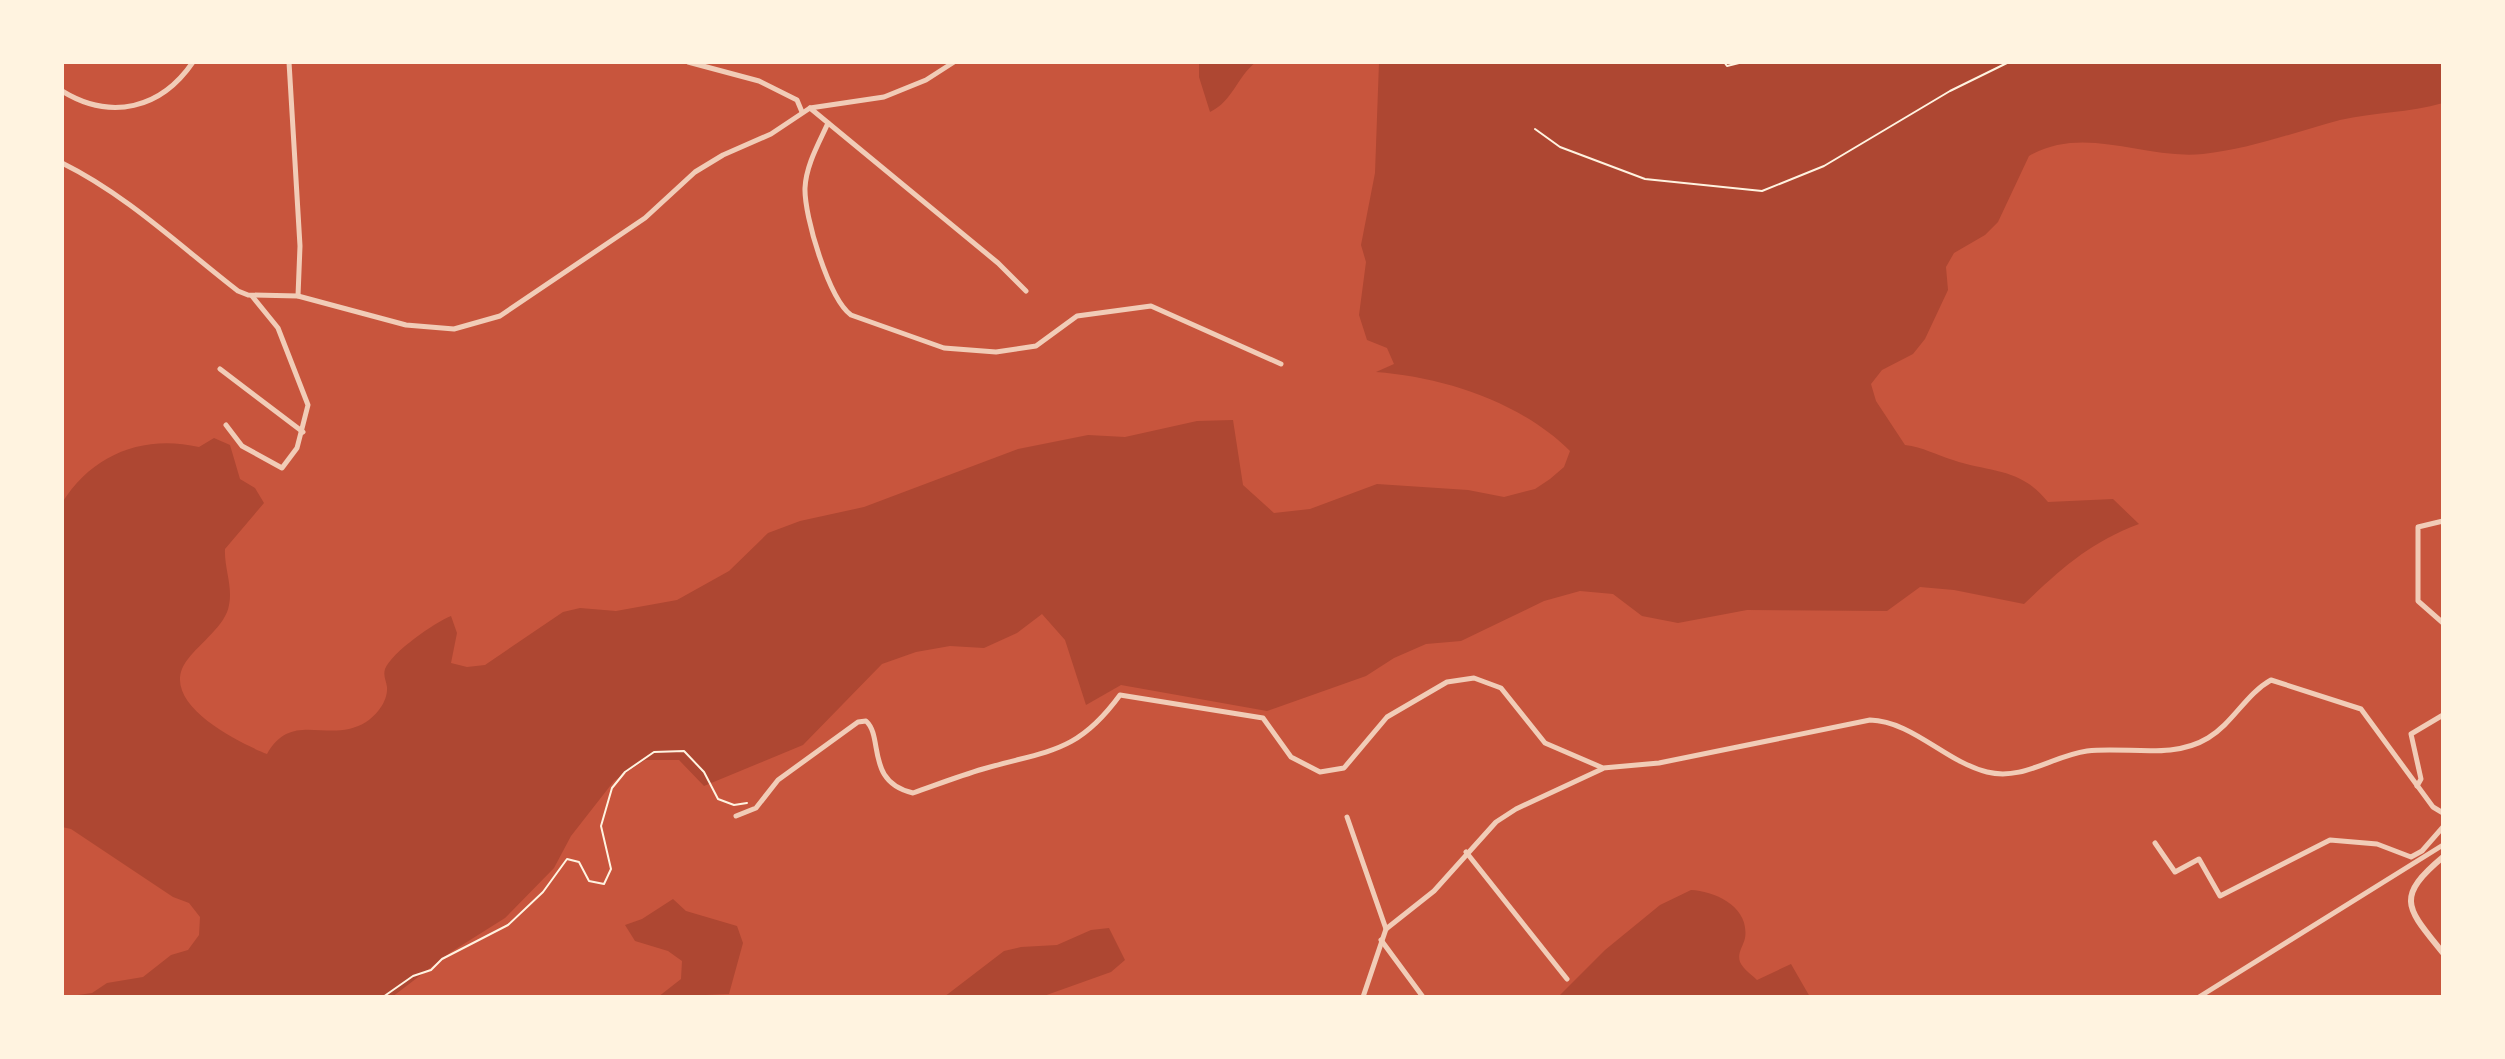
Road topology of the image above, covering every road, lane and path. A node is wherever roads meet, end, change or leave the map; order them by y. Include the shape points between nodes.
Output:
1 (193, 62) edge
2 (289, 62) edge
3 (688, 62) edge
4 (954, 62) edge
5 (1724, 62) edge
6 (1743, 62) edge
7 (2009, 62) edge
8 (2273, 62) edge
9 (2284, 62) edge
10 (62, 91) edge
11 (810, 108) junction
12 (802, 112) junction
13 (828, 123) junction
14 (1535, 129) dead end
15 (62, 163) edge
16 (1026, 291) dead end
17 (252, 295) junction
18 (298, 296) junction
19 (1281, 364) dead end
20 (220, 369) dead end
21 (226, 425) dead end
22 (303, 432) junction
23 (2443, 521) edge
24 (2443, 623) edge
25 (2443, 715) edge
26 (1603, 768) junction
27 (2417, 786) junction
28 (753, 799) dead end
29 (2443, 813) edge
30 (736, 816) dead end
31 (1347, 817) dead end
32 (2443, 827) edge
33 (2155, 843) dead end
34 (2443, 845) edge
35 (1466, 852) junction
36 (2443, 857) edge
37 (1386, 929) junction
38 (1381, 939) junction
39 (2443, 953) edge
40 (1567, 979) dead end
41 (383, 997) edge
42 (1363, 997) edge
43 (1423, 997) edge
44 (2199, 997) edge

1 - 10 street via 160,97 140,104 94,106
2 - 18 street
3 - 12 street via 759,81 797,100
4 - 11 street via 884,97
5 - 6 path
7 - 14 path via 1824,166 1762,191 1645,179 1560,147
8 - 9 path
11 - 12 street
11 - 13 street
12 - 18 street via 771,134 695,172 645,218 500,316 454,329 406,325
13 - 16 street
13 - 19 street via 805,189 827,275 851,315 944,348 996,352 1036,346 1077,316 1151,306
15 - 17 street via 86,174 238,291
17 - 18 street
17 - 22 street via 278,328 306,399
20 - 22 street
21 - 22 street via 242,446 282,468
23 - 24 street via 2418,527 2418,601
25 - 27 street via 2411,734 2421,779
26 - 27 street via 1659,763 1870,720 1891,723 1983,771 2013,774 2086,751 2190,745 2208,738 2271,680 2361,709
26 - 30 street via 1545,743 1501,688 1474,678 1447,682 1387,717 1344,768 1320,772 1291,757 1263,718 1120,695 1100,722 1047,755 984,768 913,793 891,781 876,763 871,725 858,722 778,780 756,808
26 - 35 street via 1516,809
27 - 29 street
28 - 41 path via 734,805 721,801 684,751 654,752 625,772 607,800 601,838 611,869 604,884 589,881 579,862 567,859 543,892 508,925
31 - 37 street
32 - 33 street via 2411,857 2377,844 2330,840 2220,896 2199,859 2175,872
34 - 44 street
35 - 37 street via 1434,891
35 - 40 street
36 - 39 street via 2417,878 2411,904
37 - 38 street
38 - 42 street
38 - 43 street

